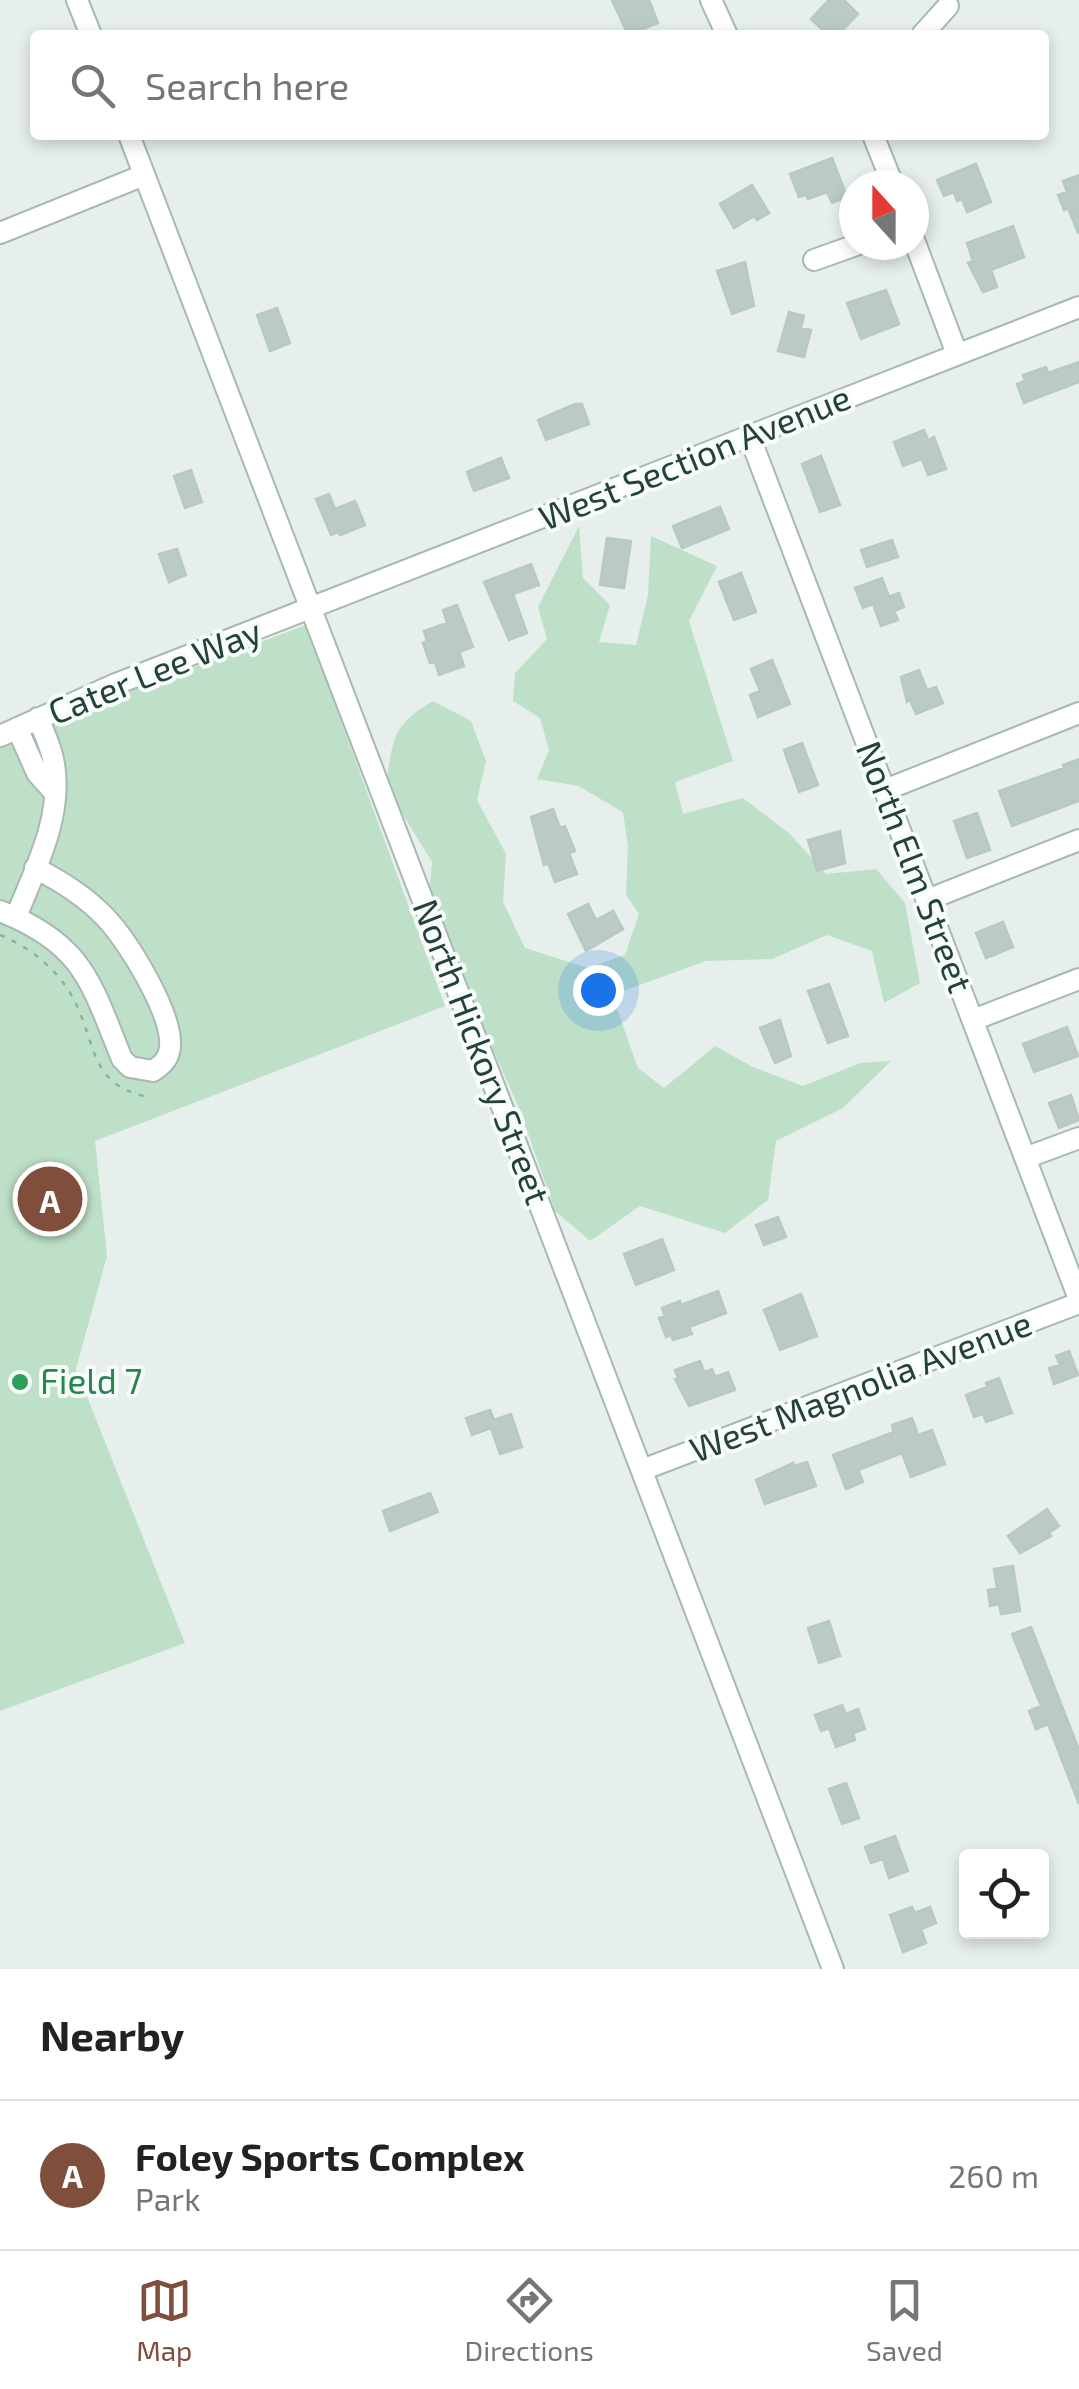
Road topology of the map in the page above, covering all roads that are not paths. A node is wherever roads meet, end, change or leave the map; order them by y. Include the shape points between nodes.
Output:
1 (77, 0) edge
2 (711, 0) edge
3 (948, 6) dead end
4 (88, 30) edge
5 (725, 30) edge
6 (926, 30) edge
7 (131, 140) edge
8 (876, 140) edge
9 (887, 170) edge
10 (144, 176) junction
11 (0, 232) edge
12 (839, 251) edge
13 (814, 260) dead end
14 (922, 260) edge
15 (1079, 307) edge
16 (958, 354) junction
17 (749, 435) junction
18 (312, 610) junction
19 (1079, 712) edge
20 (38, 718) junction
21 (9, 732) edge
22 (885, 790) junction
23 (54, 791) junction
24 (1079, 840) edge
25 (36, 868) junction
26 (927, 900) junction
27 (8, 914) edge
28 (1079, 979) edge
29 (973, 1020) junction
30 (1079, 1138) edge
31 (1025, 1158) junction
32 (1079, 1301) edge
33 (642, 1470) junction
34 (834, 1969) edge

1 - 4 street
2 - 5 street
3 - 6 street
7 - 10 street, North Hickory Street
8 - 9 street
10 - 11 street
10 - 18 street, North Hickory Street
12 - 13 street
14 - 16 street
15 - 16 street, West Section Avenue
16 - 17 street, West Section Avenue
17 - 18 street, West Section Avenue
17 - 22 street, North Elm Street
18 - 20 street, Cater Lee Way
18 - 33 street, North Hickory Street
19 - 22 street
20 - 21 street, Cater Lee Way
20 - 23 street via 55,766
21 - 23 street
22 - 26 street, North Elm Street
23 - 25 street via 50,832
24 - 26 street
25 - 27 street
25 - 27 street via 88,901 122,936 169,1035 164,1064 153,1071 130,1068 84,970 50,938
26 - 29 street, North Elm Street
28 - 29 street
29 - 31 street, North Elm Street
30 - 31 street
31 - 32 street, North Elm Street
32 - 33 street, West Magnolia Avenue
33 - 34 street, North Hickory Street

